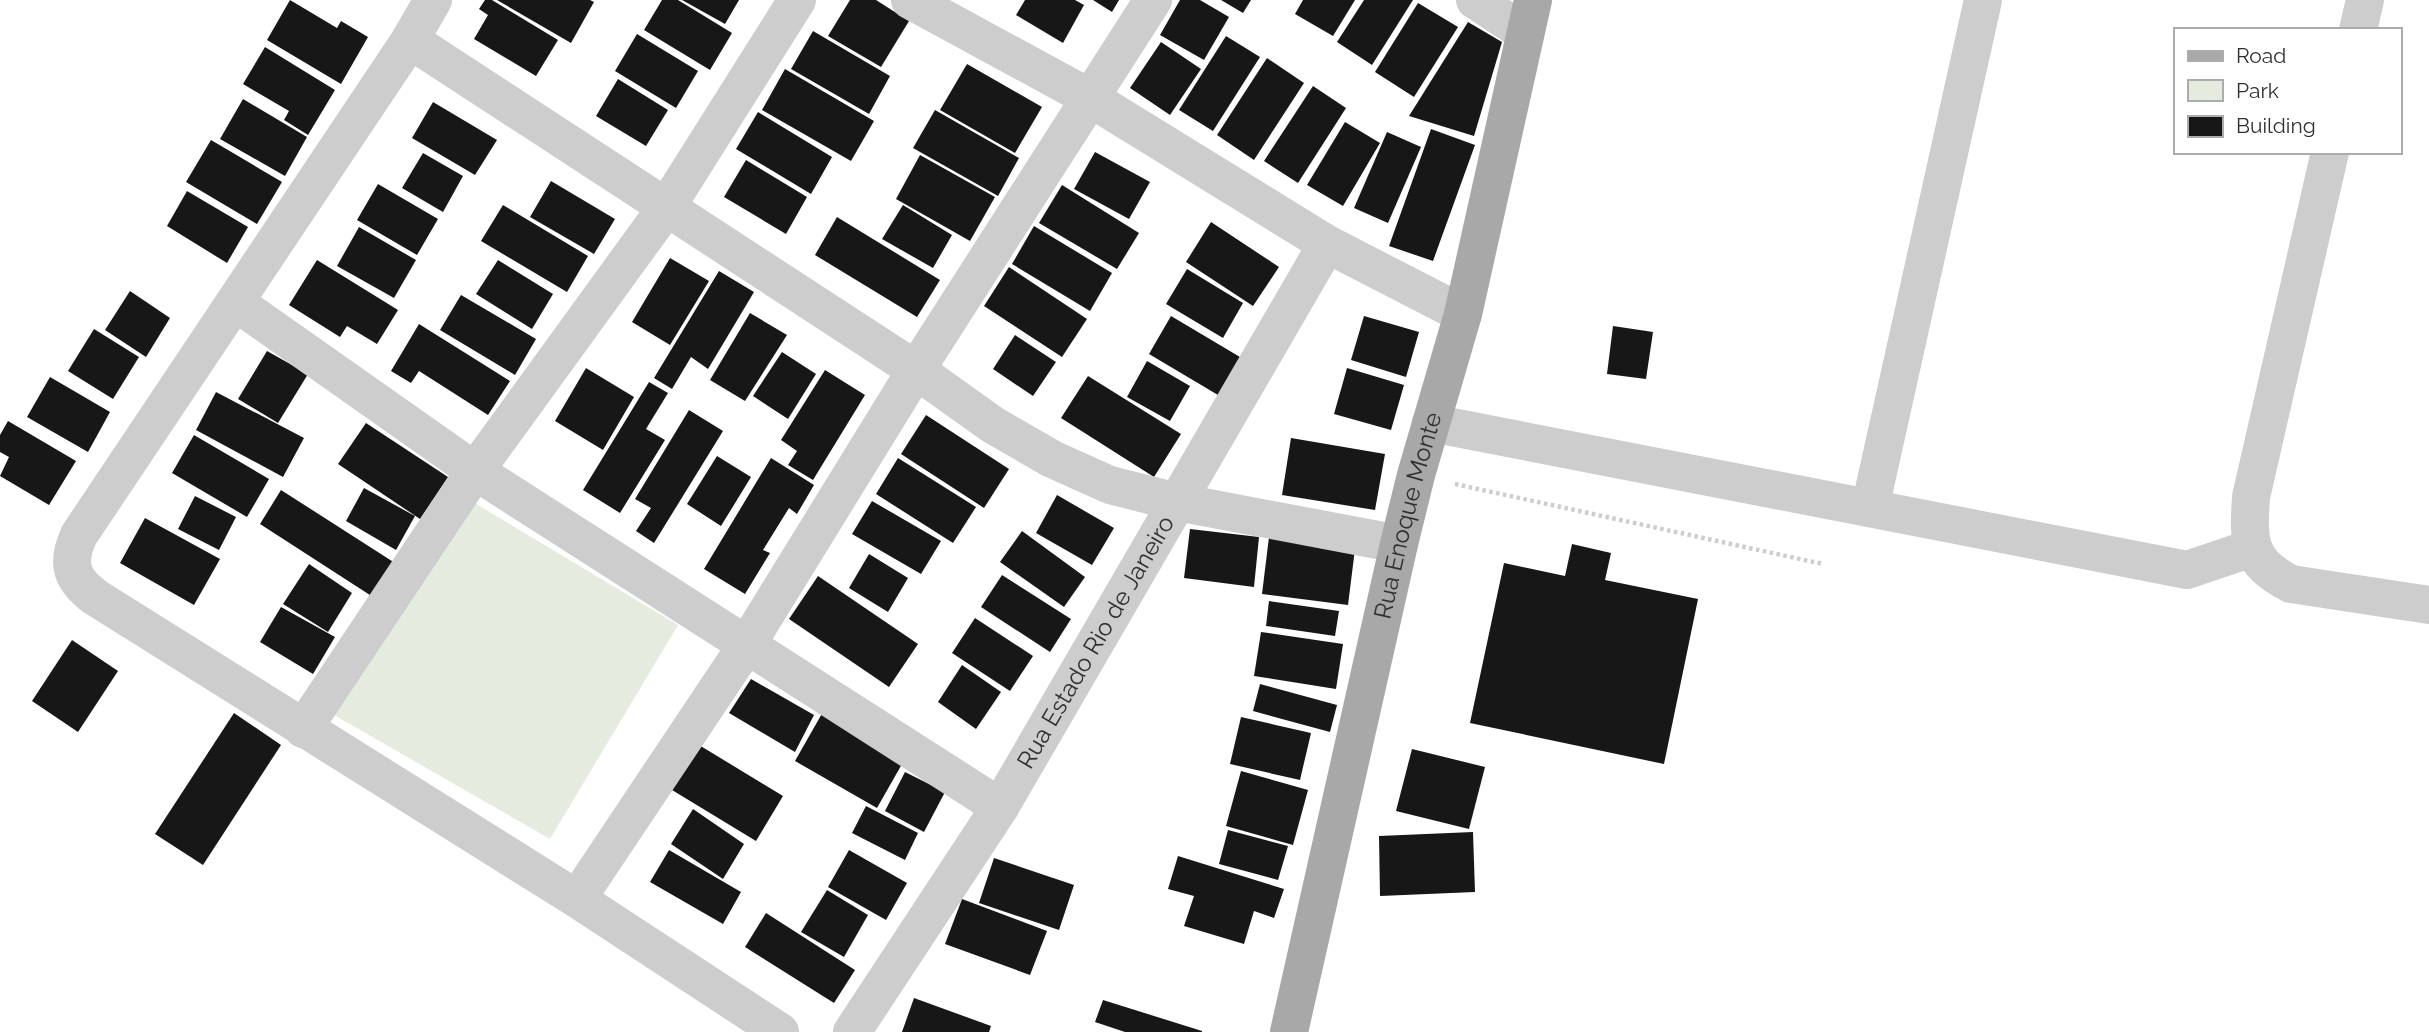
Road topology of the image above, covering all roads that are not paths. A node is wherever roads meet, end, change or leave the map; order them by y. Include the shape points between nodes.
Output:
1 (433, 0) edge
2 (797, 0) edge
3 (910, 0) edge
4 (1153, 0) edge
5 (1475, 0) edge
6 (1983, 0) edge
7 (2365, 0) edge
8 (1529, 17) edge
9 (2358, 28) edge
10 (410, 40) junction
11 (1090, 98) junction
12 (2330, 154) edge
13 (666, 208) junction
14 (1327, 244) junction
15 (235, 302) junction
16 (1463, 314) junction
17 (916, 370) junction
18 (1431, 423) junction
19 (475, 471) junction
20 (1177, 502) junction
21 (1870, 508) junction
22 (1399, 544) junction
23 (2252, 548) junction
24 (2429, 605) edge
25 (746, 646) junction
26 (303, 729) junction
27 (1000, 807) junction
28 (577, 899) junction
29 (780, 1032) edge
30 (852, 1032) edge
31 (1289, 1032) edge

1 - 10 street
2 - 13 street
3 - 11 street
4 - 11 street
5 - 8 street
6 - 21 street
7 - 9 street
8 - 16 main road, Rua Enoque Monte
10 - 13 street
10 - 15 street
11 - 14 street
11 - 17 street
12 - 23 street via 2251,497
13 - 17 street
13 - 19 street
14 - 16 street
14 - 20 street, Rua Estado Rio de Janeiro
15 - 19 street
15 - 26 street via 79,535 71,562 81,587
16 - 18 main road, Rua Enoque Monte
17 - 20 street via 993,425 1052,458 1110,485
17 - 25 street
18 - 21 street
18 - 22 main road, Rua Enoque Monte
19 - 25 street
19 - 26 street
20 - 22 street
20 - 27 street, Rua Estado Rio de Janeiro
21 - 23 street via 2187,570
22 - 31 main road, Rua Enoque Monte
23 - 24 street via 2273,574 2291,584
25 - 27 street
25 - 28 street
26 - 28 street
27 - 30 street, Rua Estado Rio de Janeiro
28 - 29 street

